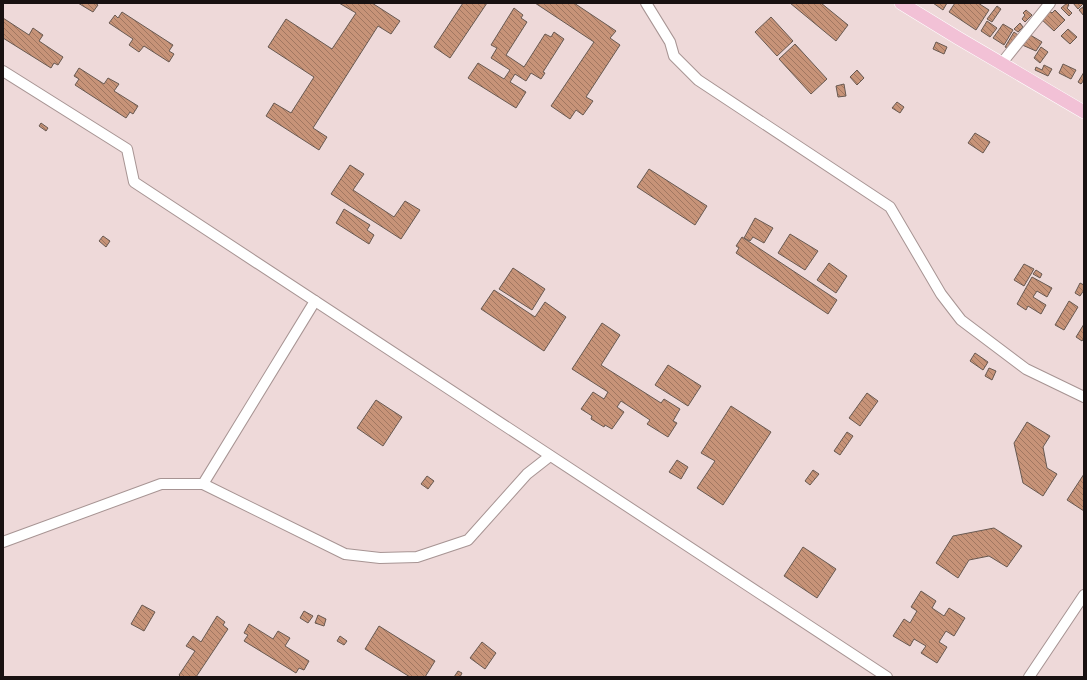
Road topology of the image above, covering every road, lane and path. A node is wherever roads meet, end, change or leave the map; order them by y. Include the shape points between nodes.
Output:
1 (646, 3) edge
2 (900, 3) edge
3 (1050, 3) edge
4 (1000, 64) junction
5 (3, 71) edge
6 (1084, 112) edge
7 (315, 301) junction
8 (1084, 397) edge
9 (550, 456) junction
10 (203, 484) junction
11 (3, 542) edge
12 (1084, 595) edge
13 (887, 677) edge
14 (1029, 677) edge

1 - 8 street via 670,42 674,56 698,80 890,206 941,294 961,320 1026,369
2 - 4 main road
3 - 4 street
4 - 6 main road
5 - 7 street via 127,149 134,182
7 - 9 street
7 - 10 street
9 - 10 street via 527,474 468,540 416,557 380,558 345,554
9 - 13 street
10 - 11 street via 161,484
12 - 14 street

